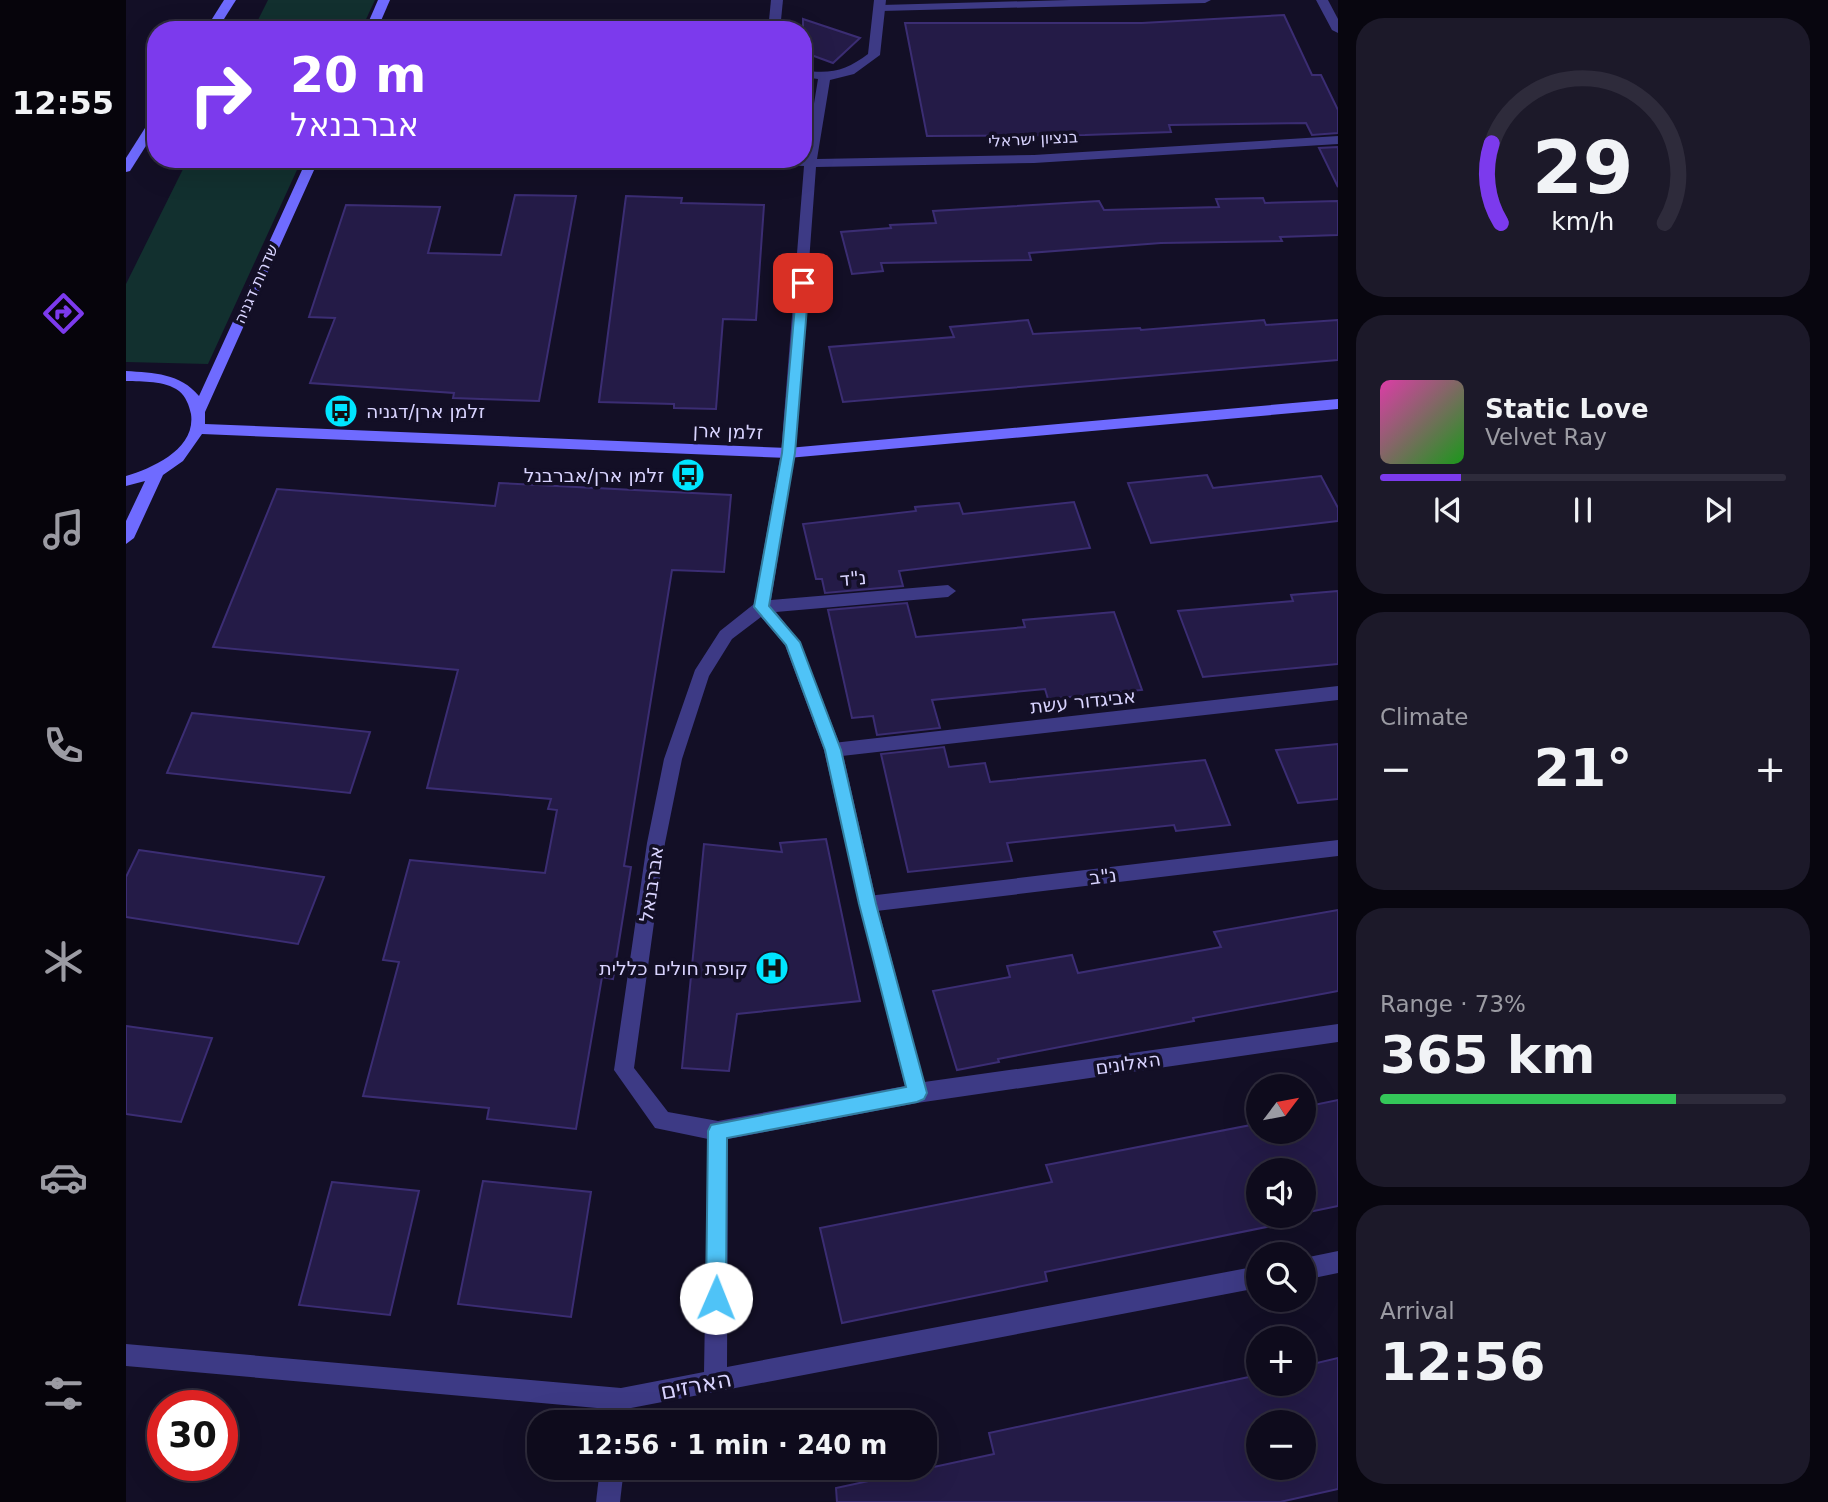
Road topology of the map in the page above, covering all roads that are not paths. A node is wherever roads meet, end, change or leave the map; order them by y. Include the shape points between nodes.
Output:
1 (230, 0) edge
2 (384, 0) edge
3 (777, 0) edge
4 (1205, 0) edge
5 (1322, 0) edge
6 (881, 4) edge
7 (217, 21) edge
8 (375, 21) edge
9 (775, 21) edge
10 (1338, 30) edge
11 (812, 75) edge
12 (824, 78) junction
13 (147, 134) edge
14 (1338, 140) edge
15 (812, 152) edge
16 (812, 164) edge
17 (126, 168) edge
18 (309, 168) edge
19 (810, 168) edge
20 (126, 376) edge
21 (1338, 404) edge
22 (200, 409) junction
23 (199, 429) junction
24 (788, 453) junction
25 (157, 471) junction
26 (126, 481) edge
27 (126, 538) edge
28 (948, 591) dead end
29 (762, 607) junction
30 (1338, 693) edge
31 (833, 750) junction
32 (1338, 848) edge
33 (868, 904) junction
34 (1338, 1033) edge
35 (917, 1093) junction
36 (718, 1131) junction
37 (1338, 1262) edge
38 (1316, 1267) edge
39 (1246, 1280) edge
40 (126, 1355) edge
41 (715, 1381) junction
42 (621, 1399) junction
43 (620, 1410) edge
44 (611, 1480) edge
45 (608, 1502) edge

1 - 7 street
2 - 8 street
3 - 9 street
4 - 6 street
5 - 10 street
6 - 12 street via 874,55 858,69
11 - 12 street
12 - 15 street
13 - 17 street
14 - 16 street, בנציון ישראלי via 987,160
18 - 22 street, שדרות דגניה
19 - 24 street
20 - 22 street via 176,382
21 - 24 street, זלמן ארן
22 - 23 street, שדרות דגניה
23 - 24 street, זלמן ארן
23 - 25 street via 176,459
24 - 29 street
25 - 26 street
25 - 27 street
28 - 29 street, נ"ד
29 - 31 street via 792,642
29 - 36 street, אברבנאל via 726,635 701,675 673,759 656,844 624,1070 662,1121
30 - 31 street, אביגדור עשת
31 - 33 street
32 - 33 street, נ"ב
33 - 35 street
34 - 35 street, האלונים
35 - 36 street, אברבנאל
36 - 41 street
37 - 38 street
39 - 41 street, הארזים
40 - 42 street, הארזים
41 - 42 street, הארזים
42 - 43 street
44 - 45 street

